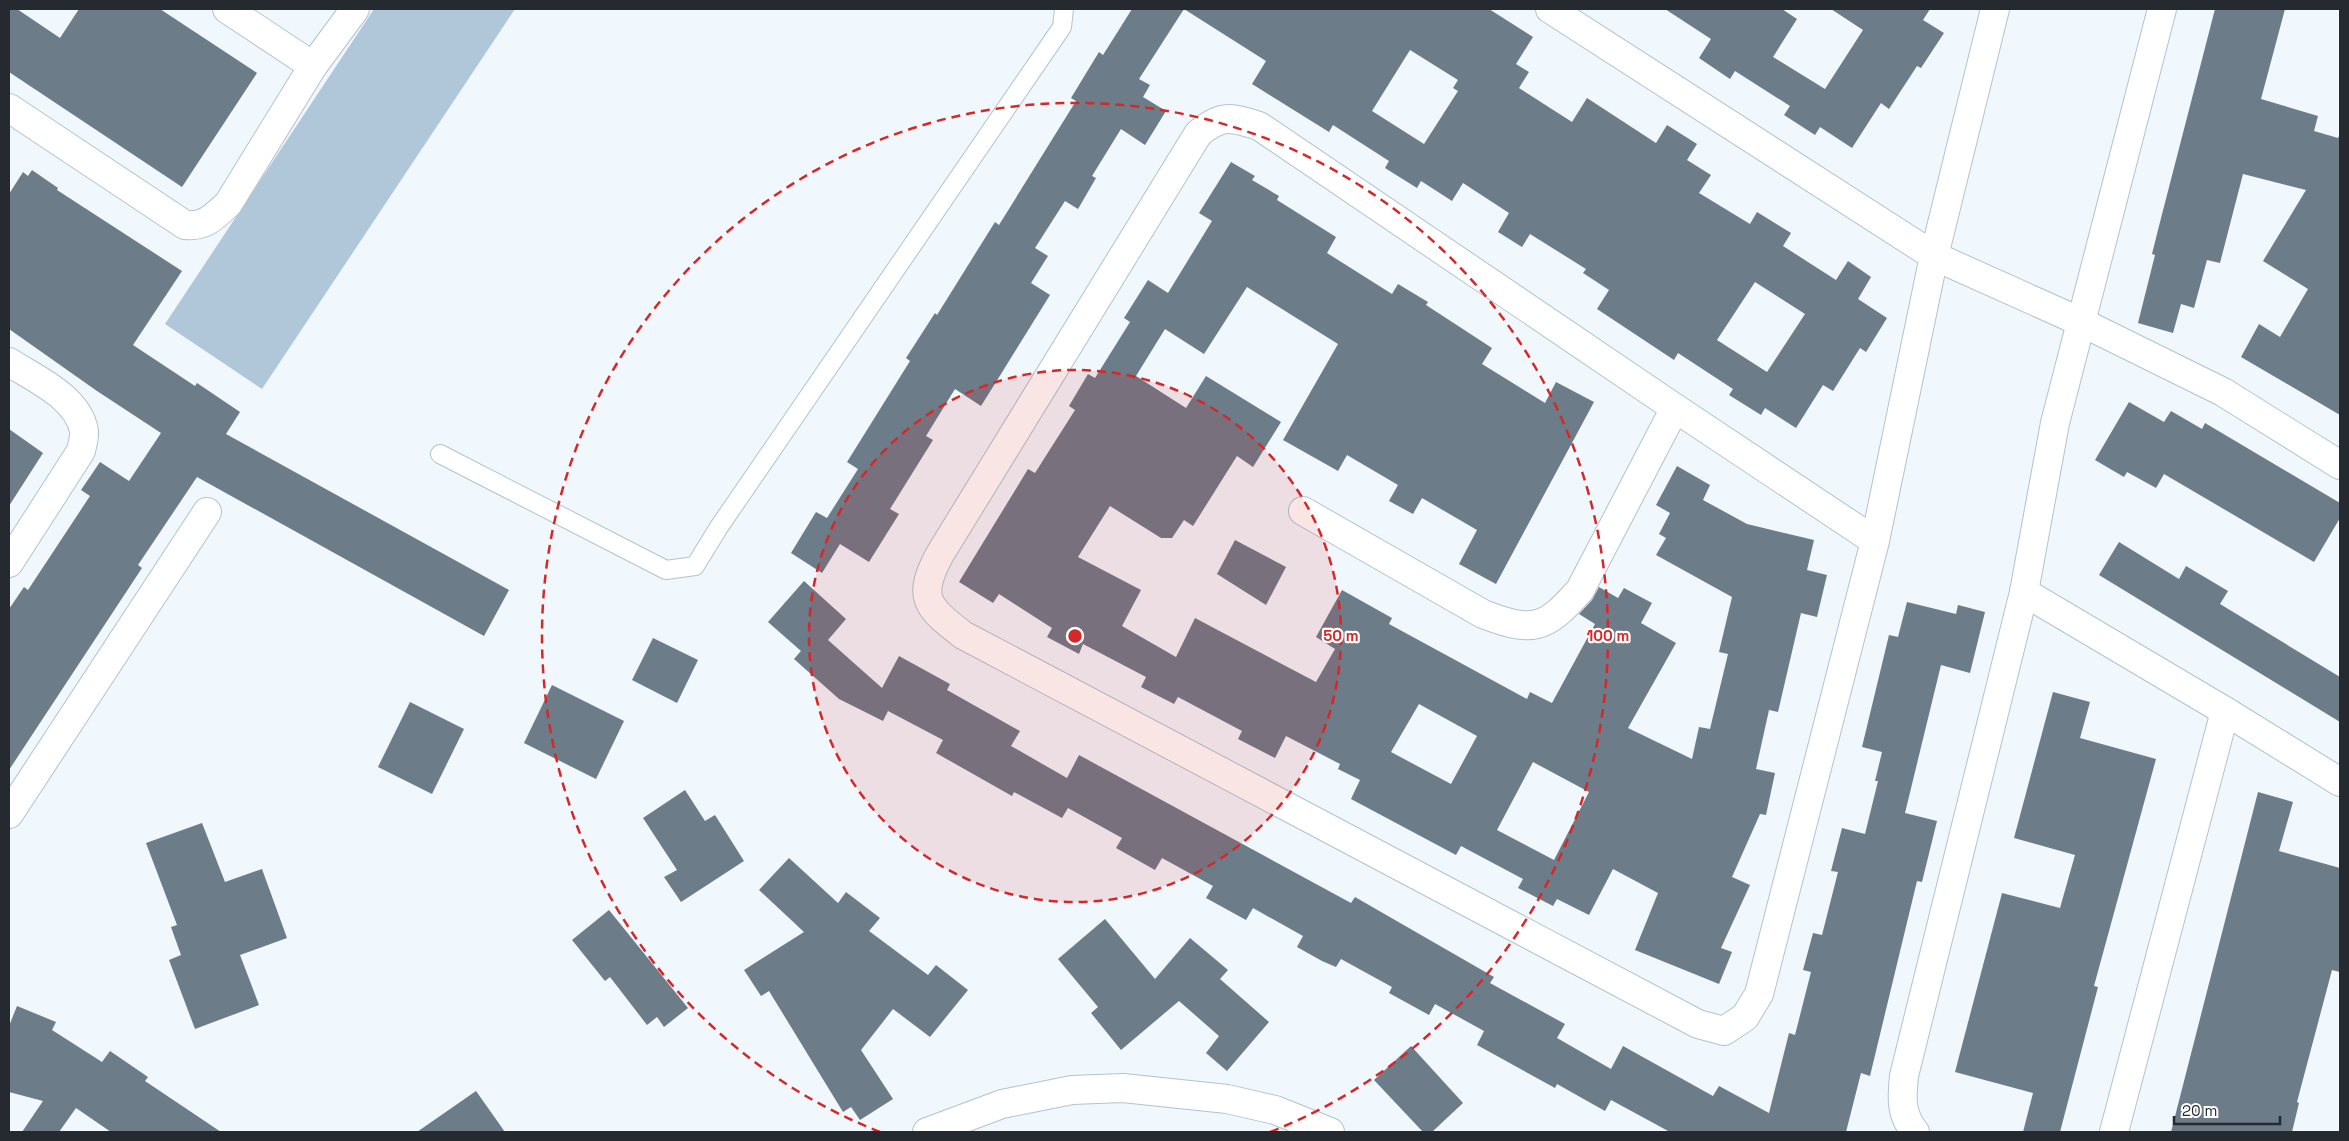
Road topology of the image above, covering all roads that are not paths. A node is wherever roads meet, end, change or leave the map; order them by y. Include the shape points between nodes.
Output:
1 (227, 9) edge
2 (355, 9) edge
3 (1064, 9) edge
4 (1550, 9) edge
5 (1994, 9) edge
6 (2162, 9) edge
7 (313, 66) junction
8 (9, 108) edge
9 (1934, 256) junction
10 (2081, 322) junction
11 (9, 362) edge
12 (1675, 408) junction
13 (440, 454) dead end
14 (2340, 465) edge
15 (1303, 510) dead end
16 (207, 512) dead end
17 (1875, 540) junction
18 (9, 563) edge
19 (2024, 592) junction
20 (2225, 711) junction
21 (2340, 782) edge
22 (9, 814) edge
23 (927, 1132) edge
24 (1330, 1132) edge
25 (1915, 1132) edge
26 (2114, 1132) edge

1 - 7 street
2 - 7 street
3 - 13 lane via 1062,27 695,566 666,570
4 - 9 street
5 - 9 street
6 - 10 street
7 - 8 street via 228,204 198,226 185,224
9 - 10 street
9 - 17 street
10 - 14 street via 2223,392
10 - 19 street via 2055,423
11 - 18 street via 62,396 76,411 84,432 81,451
12 - 15 street via 1580,590 1560,613 1536,626 1509,624 1483,614
12 - 17 street
12 - 17 street via 1259,126 1223,118 1198,134 940,554 928,576 927,598 940,617 963,635 1698,1024 1724,1032 1745,1017 1759,994
16 - 22 street
19 - 20 street
19 - 25 street via 1904,1076 1902,1101 1906,1121
20 - 21 street
20 - 26 street
23 - 24 street via 1002,1104 1072,1090 1123,1088 1226,1099 1275,1110

